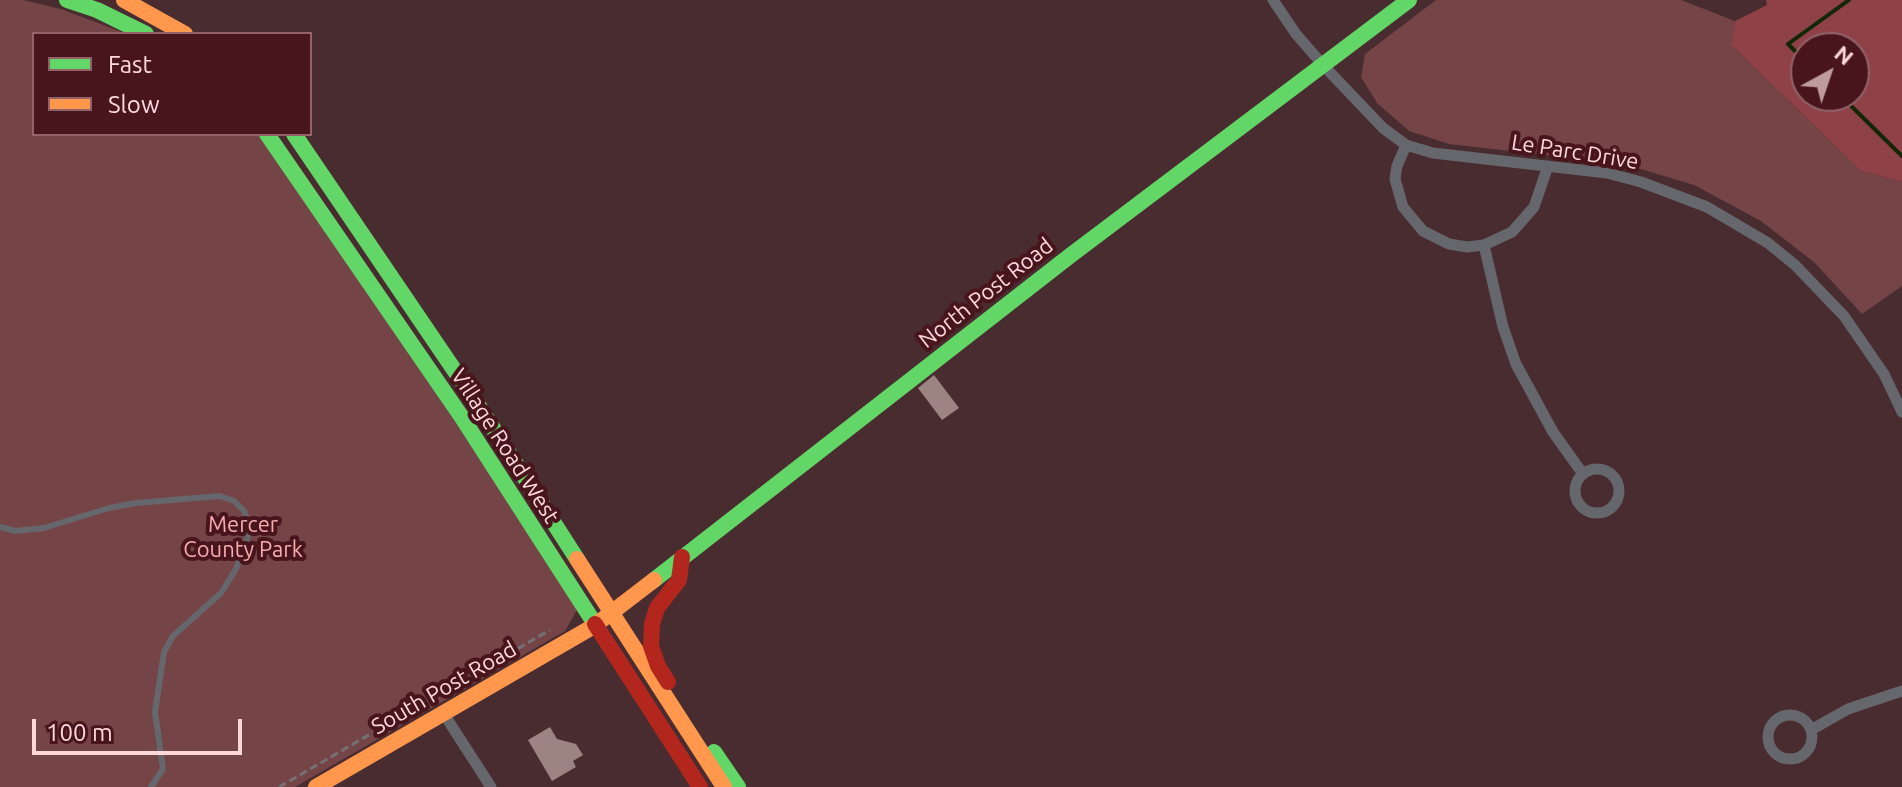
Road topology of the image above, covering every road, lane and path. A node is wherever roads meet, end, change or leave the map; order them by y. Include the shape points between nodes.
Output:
1 (67, 0) edge
2 (124, 0) edge
3 (1273, 0) edge
4 (1409, 0) edge
5 (142, 32) edge
6 (181, 32) edge
7 (1323, 65) junction
8 (268, 136) edge
9 (295, 136) edge
10 (1406, 145) junction
11 (1548, 166) junction
12 (1484, 245) junction
13 (1902, 412) edge
14 (1583, 474) dead end
15 (0, 527) edge
16 (682, 557) junction
17 (611, 613) junction
18 (594, 626) junction
19 (550, 630) dead end
20 (1902, 691) edge
21 (444, 714) junction
22 (1811, 730) junction
23 (151, 787) edge
24 (279, 787) edge
25 (316, 787) edge
26 (491, 787) edge
27 (700, 787) edge
28 (724, 787) edge
29 (738, 787) edge

1 - 5 main road
2 - 6 main road
3 - 7 street, Le Parc Drive
4 - 7 main road, North Post Road
7 - 10 street, Le Parc Drive
7 - 16 main road, North Post Road
8 - 18 main road, Village Road West via 461,416
9 - 17 main road, Village Road West
10 - 11 street, Le Parc Drive
10 - 12 street via 1395,179 1412,221 1449,244
11 - 12 street via 1525,221
11 - 13 street, Le Parc Drive via 1607,173 1675,193 1768,243 1844,316 1884,374
12 - 14 street via 1516,364
15 - 23 lane via 44,528 136,503 220,496 244,511 248,536 236,569 221,593 173,636 164,652 155,712 163,769
16 - 17 main road, North Post Road
16 - 29 main road via 679,580 657,608 651,646 658,666
17 - 18 main road, North Post Road
17 - 28 main road, Village Road West
18 - 21 main road, South Post Road
18 - 27 main road, Village Road West
19 - 24 path
20 - 22 street via 1860,703
21 - 25 main road, South Post Road
21 - 26 street
22 - 22 street via 1797,715 1779,717 1769,728 1768,744 1778,756 1793,759 1807,751

